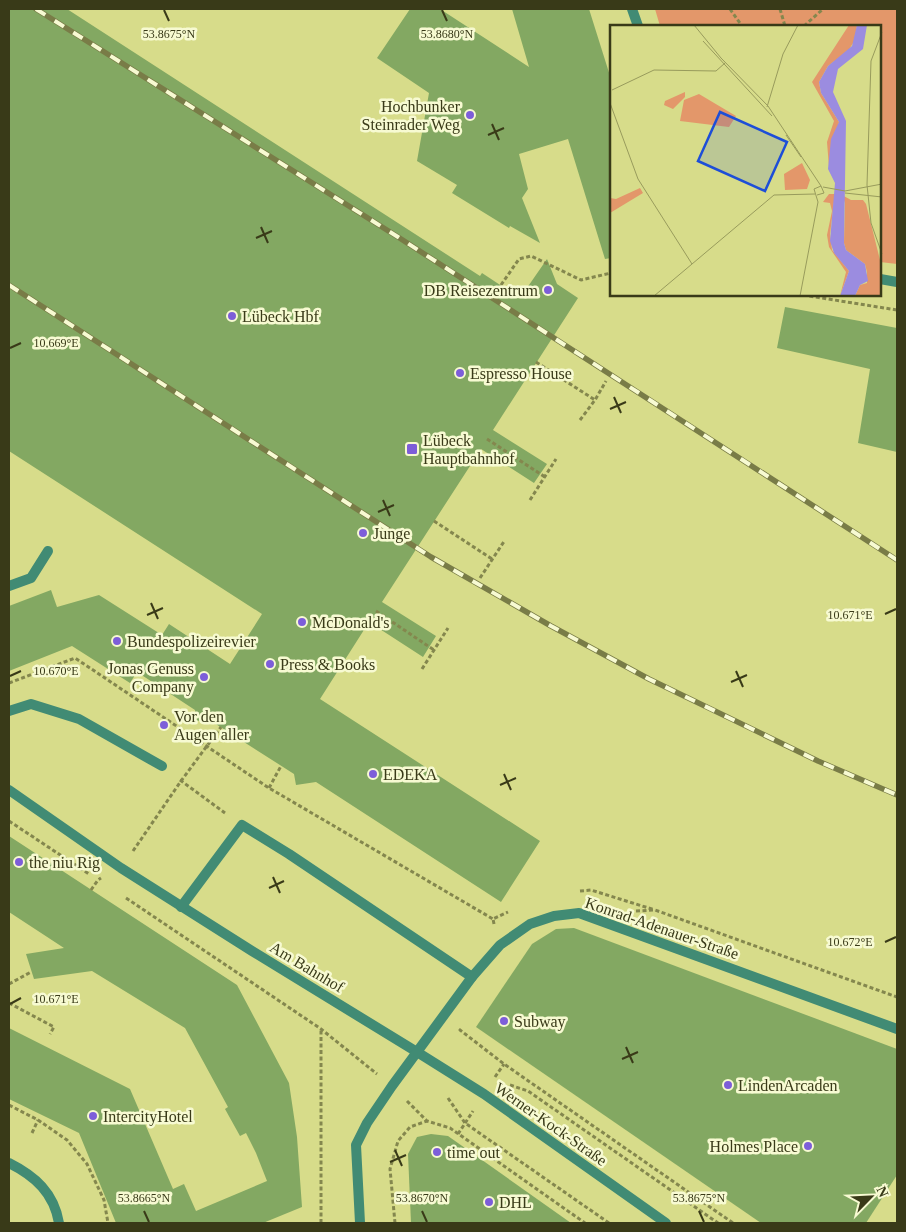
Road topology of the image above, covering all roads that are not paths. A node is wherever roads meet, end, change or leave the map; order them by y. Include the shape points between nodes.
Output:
1 (632, 9) edge
2 (638, 25) edge
3 (881, 279) edge
4 (897, 282) edge
5 (48, 552) dead end
6 (9, 586) edge
7 (9, 710) edge
8 (162, 766) road end
9 (9, 790) edge
10 (181, 907) junction
11 (472, 977) junction
12 (897, 1029) edge
13 (417, 1052) junction
14 (9, 1163) edge
15 (59, 1223) edge
16 (360, 1223) edge
17 (666, 1223) edge

1 - 2 street
3 - 4 street
5 - 6 street via 31,578
7 - 8 street via 31,704 79,719
9 - 10 street, Am Bahnhof
10 - 11 street via 242,825
10 - 13 street, Am Bahnhof
11 - 12 street, Konrad-Adenauer-Straße via 500,945 530,924 579,912
11 - 13 street, Konrad-Adenauer-Straße
13 - 16 street, Konrad-Adenauer-Straße via 367,1123 356,1145
13 - 17 street, Werner-Kock-Straße via 484,1094
14 - 15 street via 38,1181 53,1204

